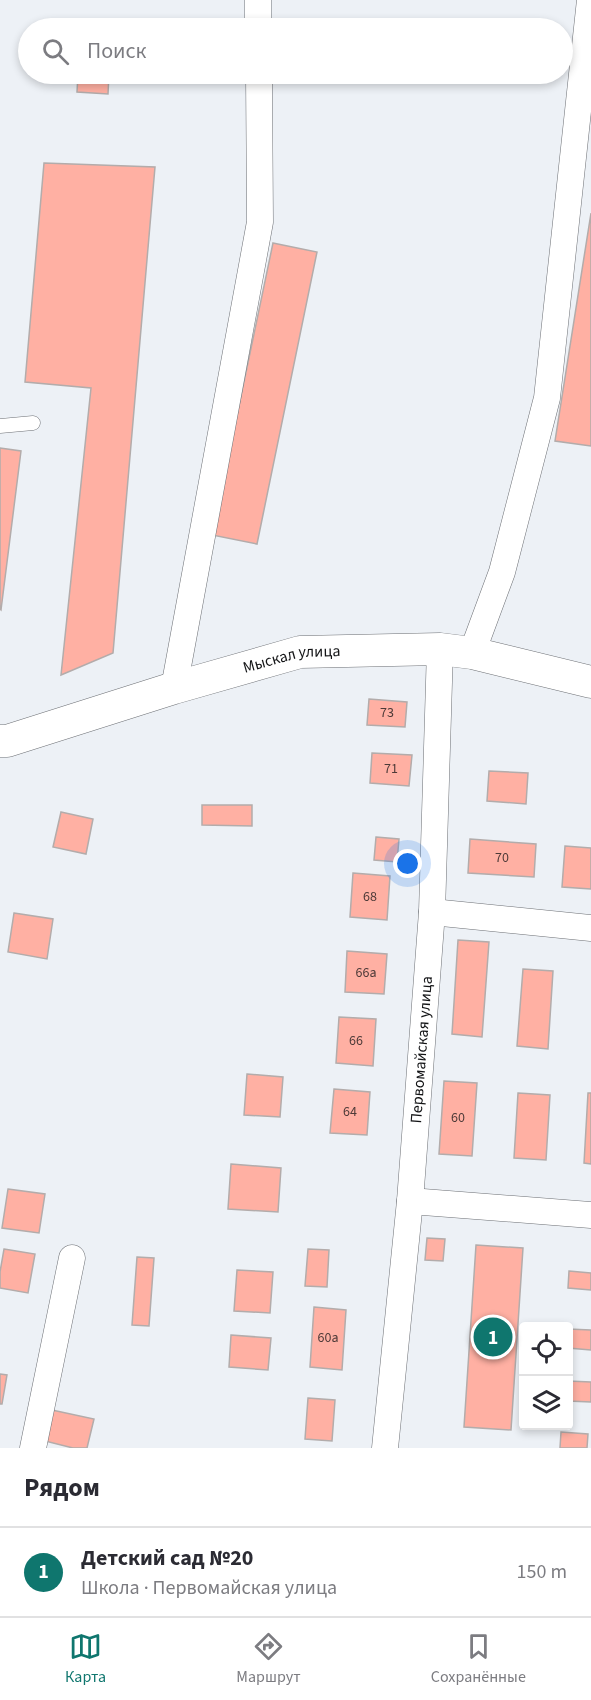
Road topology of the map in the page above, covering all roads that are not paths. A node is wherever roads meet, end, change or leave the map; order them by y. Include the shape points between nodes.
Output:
1 (258, 0) edge
2 (590, 0) edge
3 (258, 18) edge
4 (258, 84) edge
5 (33, 423) dead end
6 (0, 426) edge
7 (440, 649) junction
8 (472, 653) junction
9 (591, 682) edge
10 (174, 688) junction
11 (0, 741) edge
12 (432, 912) junction
13 (591, 927) edge
14 (410, 1202) junction
15 (591, 1215) edge
16 (72, 1258) dead end
17 (33, 1448) edge
18 (385, 1448) edge

1 - 3 street
2 - 8 street via 547,398 502,572
4 - 10 street via 260,222
5 - 6 lane
7 - 8 street, Мыскал улица
7 - 10 street, Мыскал улица via 300,652
7 - 12 street, Первомайская улица
8 - 9 street, Мыскал улица
10 - 11 street, Мыскал улица
12 - 13 street
12 - 14 street, Первомайская улица
14 - 15 street
14 - 18 street, Первомайская улица
16 - 17 street

